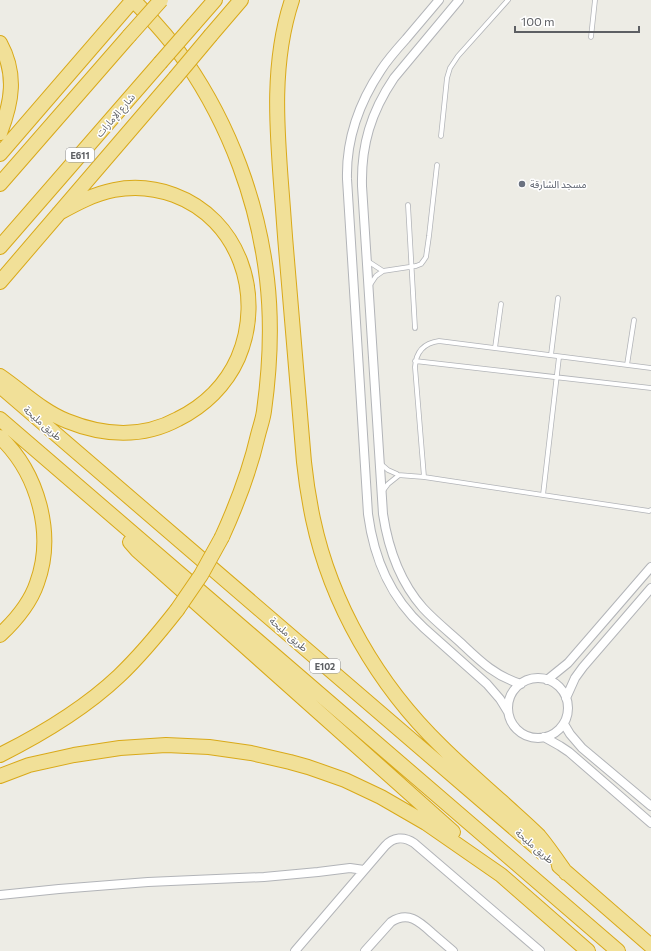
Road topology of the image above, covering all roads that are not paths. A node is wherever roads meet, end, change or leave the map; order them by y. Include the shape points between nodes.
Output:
1 (133, 0) edge
2 (161, 0) edge
3 (215, 0) edge
4 (242, 0) edge
5 (292, 0) edge
6 (439, 0) edge
7 (459, 0) edge
8 (508, 0) edge
9 (595, 0) edge
10 (591, 37) dead end
11 (0, 43) edge
12 (0, 133) edge
13 (441, 136) dead end
14 (0, 154) edge
15 (437, 165) dead end
16 (0, 184) edge
17 (408, 205) dead end
18 (59, 213) junction
19 (0, 247) edge
20 (352, 256) junction
21 (366, 256) junction
22 (412, 267) junction
23 (383, 270) junction
24 (0, 282) edge
25 (369, 287) junction
26 (558, 298) dead end
27 (369, 304) junction
28 (501, 304) dead end
29 (355, 306) junction
30 (634, 320) dead end
31 (416, 328) dead end
32 (495, 348) junction
33 (551, 355) junction
34 (559, 357) junction
35 (415, 361) junction
36 (627, 365) junction
37 (651, 368) edge
38 (0, 376) edge
39 (557, 378) junction
40 (0, 386) edge
41 (651, 388) edge
42 (0, 419) edge
43 (0, 437) edge
44 (379, 461) junction
45 (398, 475) junction
46 (424, 477) junction
47 (84, 492) junction
48 (381, 494) junction
49 (543, 495) junction
50 (651, 510) edge
51 (651, 567) edge
52 (651, 588) edge
53 (0, 635) edge
54 (547, 680) junction
55 (521, 684) junction
56 (566, 698) junction
57 (508, 712) junction
58 (564, 724) junction
59 (544, 738) junction
60 (0, 755) edge
61 (0, 776) edge
62 (651, 806) edge
63 (651, 823) edge
64 (364, 870) junction
65 (566, 873) junction
66 (501, 875) junction
67 (0, 895) edge
68 (651, 946) edge
69 (295, 951) edge
70 (365, 951) edge
71 (453, 951) edge
72 (540, 951) edge
73 (588, 951) edge
74 (618, 951) edge

1 - 14 highway
1 - 60 highway, bridge via 156,23 186,62 212,104 233,150 248,192 260,235 267,279 270,324 264,413 246,476 222,537 201,575 177,610 119,676 96,695 48,729
2 - 16 highway, bridge
3 - 19 highway, شارع الإمارات / E611, bridge
4 - 18 highway, bridge
5 - 65 highway via 279,60 276,116 304,462 313,520 321,549 341,604 354,630 401,703 440,745 528,825
6 - 20 street via 389,58 366,95 354,124 347,165
7 - 21 street via 394,78 370,126 362,174
8 - 13 lane via 450,68
9 - 10 lane
11 - 12 highway via 11,75 6,118
15 - 22 lane via 426,257 421,264
17 - 22 lane
18 - 24 highway
18 - 38 highway via 99,193 133,188 166,192 197,206 210,216 222,228 239,257 248,288 248,323 238,358 218,390 204,403 173,422 138,432 101,431 66,421 49,412
20 - 21 street
20 - 29 street
21 - 23 lane
21 - 25 street
22 - 23 lane
22 - 31 lane
23 - 25 lane
25 - 27 street
26 - 33 lane
27 - 29 street
27 - 44 street
28 - 32 lane
29 - 57 street via 368,514 377,556 394,593 408,613 487,684
30 - 36 lane
32 - 33 lane
32 - 35 lane via 439,341 421,349
33 - 34 lane
34 - 36 lane
34 - 39 lane
35 - 39 lane
35 - 46 lane
36 - 37 lane
39 - 41 lane
39 - 49 lane
40 - 65 highway, طريق مليحة / E102
42 - 47 highway, E102
43 - 53 highway via 14,452 30,480 41,510 44,542 41,571 32,596 18,617
44 - 45 lane via 385,468
44 - 48 street
45 - 46 lane
45 - 48 lane
46 - 49 lane
47 - 66 highway via 137,550
47 - 74 highway, E102
48 - 55 street via 385,527 392,554 423,608 486,666 504,678
49 - 50 lane
51 - 54 street via 568,663
52 - 56 street via 583,667
54 - 55 street via 536,678
54 - 56 street via 560,688
55 - 57 street via 510,696
56 - 58 street via 567,714
57 - 59 street via 518,731 533,738
58 - 59 street
58 - 62 street via 582,748
59 - 63 street via 569,752
61 - 66 highway via 30,765 120,748 166,745 209,747 251,753 308,767 345,780 381,797 426,823
64 - 67 street via 350,868 291,875 148,882
64 - 69 street
64 - 72 street via 391,841 403,838 410,841
65 - 68 highway, طريق مليحة / E102
66 - 73 highway
70 - 71 street via 391,922 403,917 420,922

